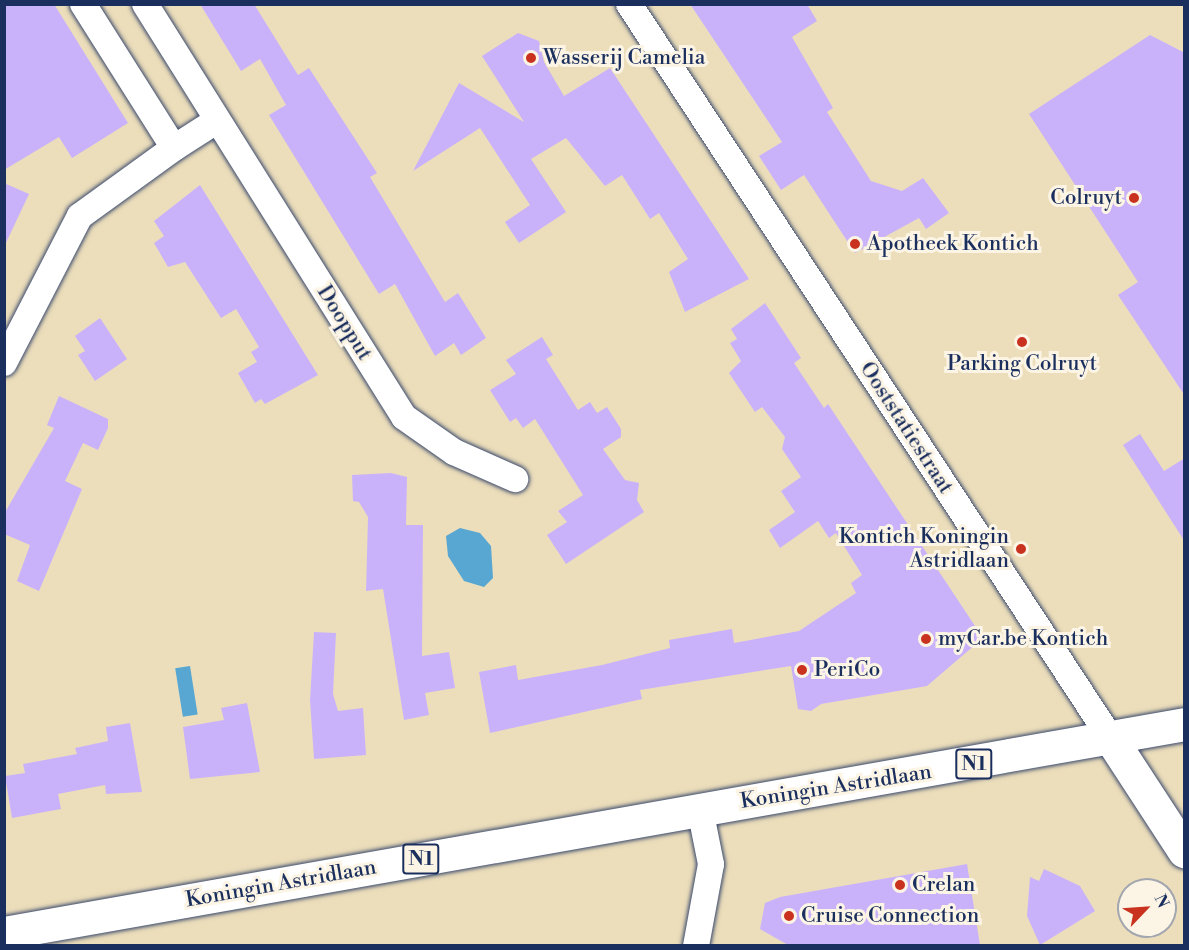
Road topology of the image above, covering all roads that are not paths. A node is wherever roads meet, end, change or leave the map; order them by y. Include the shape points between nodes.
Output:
1 (83, 4) edge
2 (145, 4) edge
3 (629, 4) edge
4 (216, 121) junction
5 (174, 148) junction
6 (4, 363) edge
7 (515, 479) dead end
8 (1185, 724) edge
9 (1111, 739) junction
10 (700, 809) junction
11 (1185, 851) edge
12 (4, 933) edge
13 (696, 945) edge

1 - 5 street
2 - 4 street, Doopput
3 - 9 street, Ooststatiestraat
4 - 5 street
4 - 7 street, Doopput via 404,417 454,452
5 - 6 street via 80,216
8 - 9 main road, Koningin Astridlaan / N1
9 - 10 main road, Koningin Astridlaan / N1
9 - 11 main road, Ooststatiestraat
10 - 12 main road, Koningin Astridlaan / N1
10 - 13 street via 711,864

